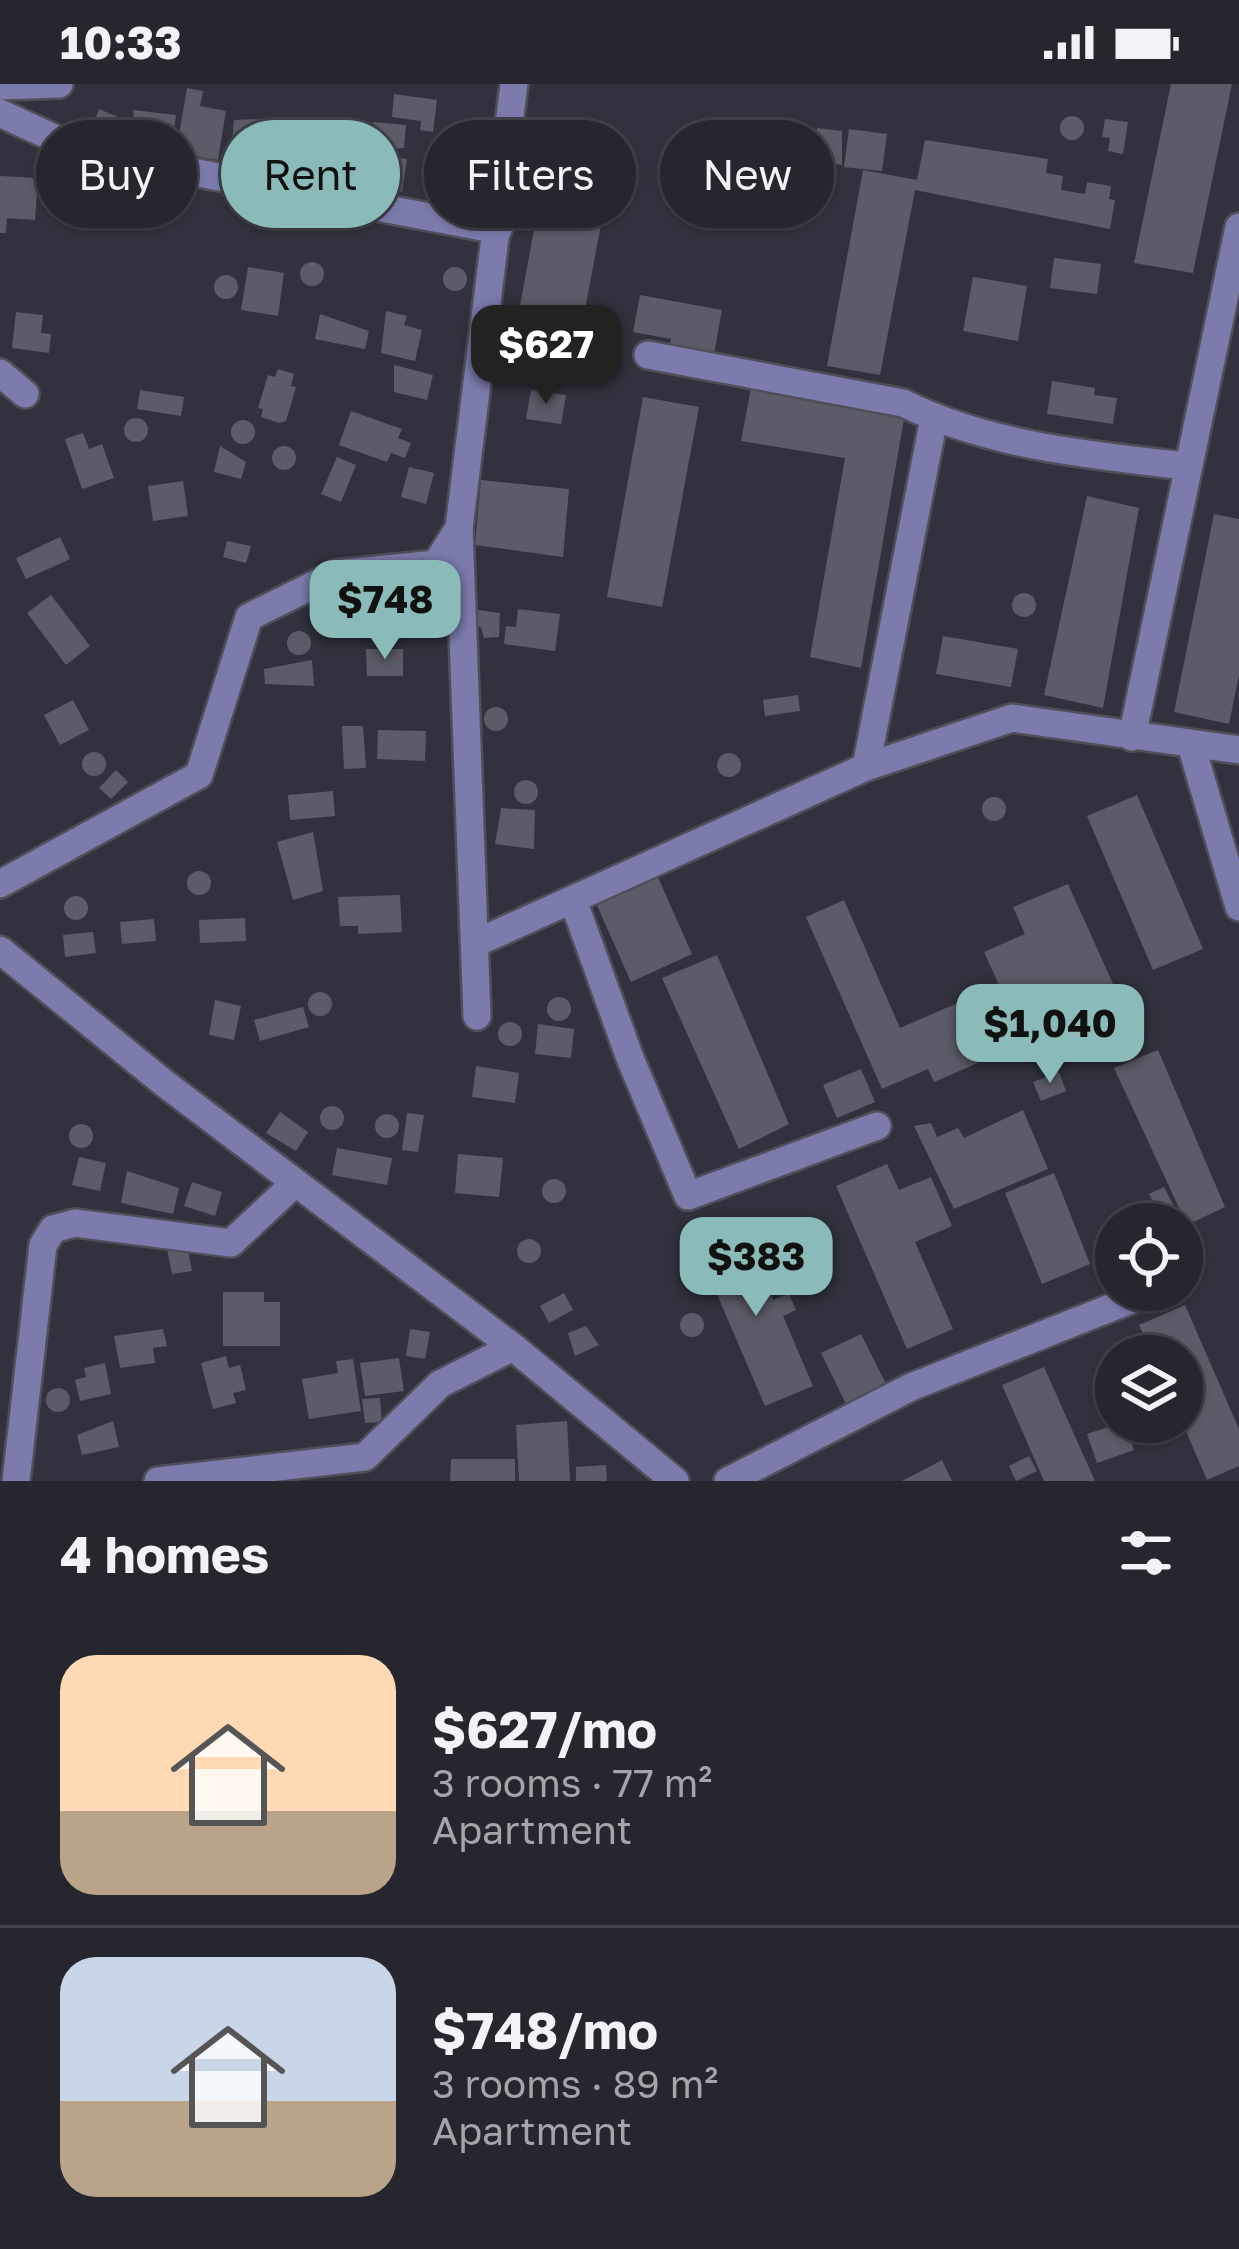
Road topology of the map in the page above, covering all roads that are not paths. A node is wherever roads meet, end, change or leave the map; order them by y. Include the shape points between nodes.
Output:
1 (59, 84) edge
2 (514, 84) edge
3 (0, 86) edge
4 (0, 113) edge
5 (1239, 227) edge
6 (498, 230) junction
7 (648, 355) dead end
8 (0, 374) edge
9 (25, 394) dead end
10 (934, 418) junction
11 (1185, 466) junction
12 (460, 528) junction
13 (1132, 737) junction
14 (1192, 748) junction
15 (1239, 750) edge
16 (866, 767) junction
17 (0, 884) edge
18 (573, 900) junction
19 (1239, 907) edge
20 (478, 942) junction
21 (0, 950) edge
22 (14, 976) edge
23 (477, 1016) dead end
24 (877, 1126) dead end
25 (295, 1183) junction
26 (1103, 1311) edge
27 (513, 1347) junction
28 (16, 1481) edge
29 (158, 1481) edge
30 (674, 1481) edge
31 (728, 1481) edge

1 - 3 street
2 - 6 street
4 - 6 street via 82,151
5 - 11 street
6 - 12 street
7 - 10 street via 903,403
8 - 9 street
10 - 11 street via 1059,452
10 - 16 street
11 - 13 street
12 - 17 street via 436,564 336,574 249,617 199,775
12 - 20 street
13 - 14 street
13 - 16 street via 1012,718
14 - 15 street
14 - 19 street
16 - 18 street
18 - 20 street
18 - 24 street via 688,1196
20 - 23 street
21 - 22 street
22 - 25 street
25 - 27 street
25 - 28 street via 231,1243 75,1223 52,1229 43,1245
26 - 31 street via 911,1387
27 - 29 street via 440,1384 365,1457
27 - 30 street

